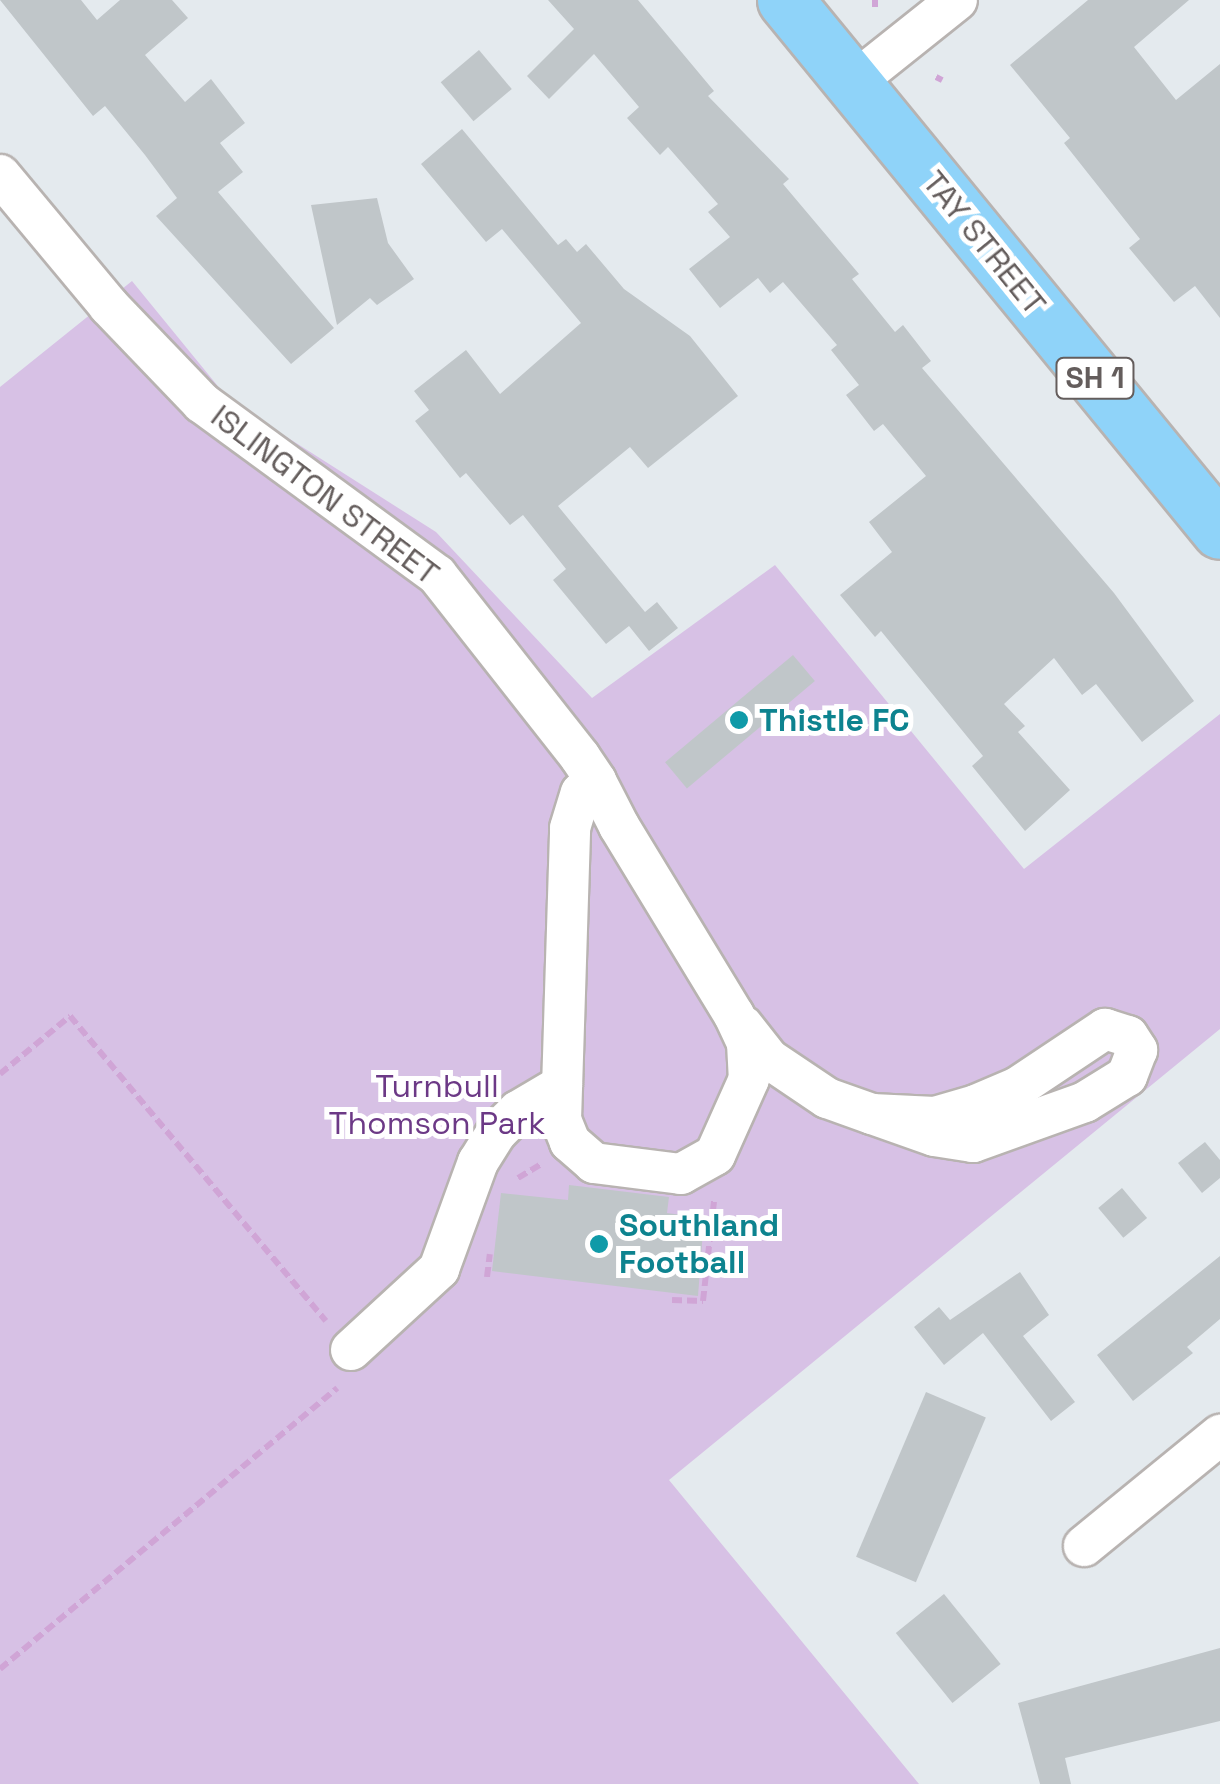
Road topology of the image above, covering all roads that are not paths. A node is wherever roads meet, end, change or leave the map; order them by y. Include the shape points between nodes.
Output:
1 (786, 0) edge
2 (957, 0) edge
3 (853, 84) junction
4 (0, 175) edge
5 (1215, 514) edge
6 (596, 780) junction
7 (734, 1015) junction
8 (562, 1085) junction
9 (872, 1114) junction
10 (350, 1350) road end
11 (1220, 1435) edge
12 (1084, 1546) dead end

1 - 3 highway, TAY STREET / SH 1
2 - 3 street
3 - 5 highway, TAY STREET / SH 1
4 - 6 street, ISLINGTON STREET via 109,306 202,403 437,575
6 - 7 street, ISLINGTON STREET
6 - 8 street via 581,793 570,828
7 - 8 street, ISLINGTON STREET via 751,1066 715,1154 680,1174 594,1163 570,1142 561,1120
7 - 9 street via 769,1059 827,1098
8 - 10 street via 518,1110 496,1133 466,1190 439,1269
9 - 9 street via 935,1117 976,1104 1018,1087 1105,1029 1128,1036 1137,1050 1127,1076 1085,1102 974,1142
11 - 12 street

